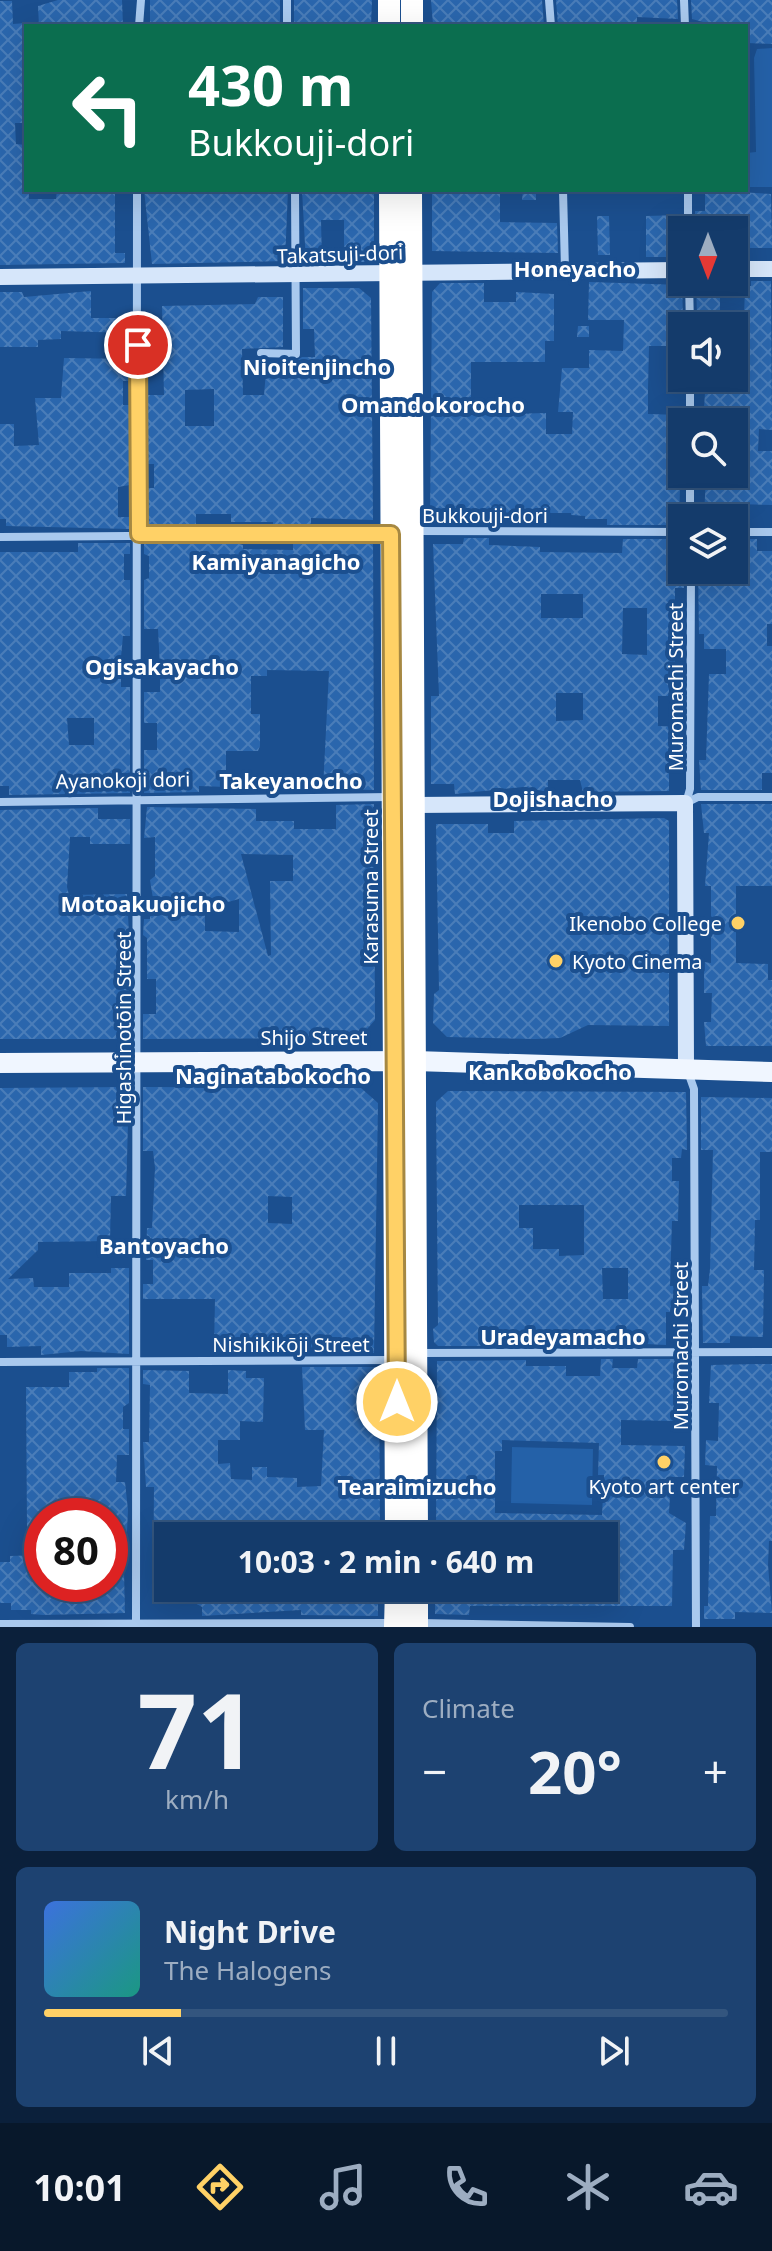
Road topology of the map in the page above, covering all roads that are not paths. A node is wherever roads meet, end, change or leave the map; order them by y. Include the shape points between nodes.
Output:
1 (141, 0) edge
2 (287, 0) edge
3 (389, 0) edge
4 (412, 0) edge
5 (549, 0) edge
6 (684, 0) edge
7 (139, 24) edge
8 (287, 24) edge
9 (389, 24) edge
10 (412, 24) edge
11 (551, 24) edge
12 (685, 24) edge
13 (137, 192) edge
14 (295, 192) edge
15 (390, 192) edge
16 (411, 192) edge
17 (563, 192) edge
18 (688, 192) edge
19 (688, 216) edge
20 (748, 269) edge
21 (772, 269) edge
22 (565, 270) junction
23 (668, 270) edge
24 (400, 274) junction
25 (0, 277) edge
26 (296, 277) junction
27 (138, 278) junction
28 (261, 353) dead end
29 (414, 531) junction
30 (668, 532) edge
31 (748, 532) edge
32 (772, 532) edge
33 (139, 534) junction
34 (391, 534) junction
35 (0, 537) edge
36 (691, 584) edge
37 (393, 797) junction
38 (772, 797) edge
39 (139, 800) junction
40 (0, 802) edge
41 (685, 803) junction
42 (415, 805) junction
43 (405, 1061) junction
44 (139, 1062) junction
45 (0, 1063) edge
46 (686, 1067) junction
47 (772, 1072) edge
48 (696, 1351) junction
49 (772, 1352) edge
50 (407, 1357) junction
51 (138, 1361) junction
52 (0, 1362) edge
53 (397, 1522) edge
54 (416, 1522) edge
55 (400, 1602) edge
56 (413, 1602) edge
57 (0, 1624) edge
58 (136, 1625) edge
59 (406, 1625) edge
60 (630, 1627) edge
61 (696, 1627) edge

1 - 7 street
2 - 8 street
3 - 9 highway
4 - 10 highway
5 - 11 street
6 - 12 street
13 - 27 street, Higashinotōin Street
14 - 26 street
15 - 24 highway, Karasuma Street
16 - 24 highway, Karasuma Street
17 - 22 street
18 - 19 street
20 - 21 street
22 - 23 street, Takatsuji-dori
22 - 24 street, Takatsuji-dori
24 - 26 street, Takatsuji-dori
24 - 29 highway, Karasuma Street
24 - 34 highway, Karasuma Street
25 - 27 street, Takatsuji-dori
26 - 27 street, Takatsuji-dori
26 - 28 street via 296,354
27 - 33 street, Higashinotōin Street
29 - 30 street, Bukkouji-dori
29 - 34 street, Bukkouji-dori
29 - 42 highway, Karasuma Street
31 - 32 street
33 - 34 street, Bukkouji-dori
33 - 35 street, Bukkouji-dori
33 - 39 street, Higashinotōin Street
34 - 37 highway, Karasuma Street
36 - 41 street, Muromachi Street via 690,789
37 - 39 street, Ayanokoji dori
37 - 42 street, Ayanokoji dori
37 - 43 highway, Karasuma Street
38 - 41 street, Ayanokoji dori via 698,797
39 - 40 street, Ayanokoji dori
39 - 44 street, Higashinotōin Street
41 - 42 street, Ayanokoji dori
41 - 46 street
42 - 43 highway, Karasuma Street
43 - 44 main road, Shijo Street
43 - 46 main road, Shijo Street
43 - 50 highway, Karasuma Street
44 - 45 main road, Shijo Street
44 - 51 street, Higashinotōin Street
46 - 47 main road, Shijo Street
46 - 48 street, Muromachi Street via 694,1089
48 - 49 street, Nishikikōji Street
48 - 50 street, Nishikikōji Street
48 - 61 street, Muromachi Street
50 - 51 street, Nishikikōji Street
50 - 53 highway, Karasuma Street
50 - 54 highway, Karasuma Street
51 - 52 street, Nishikikōji Street
51 - 58 street, Higashinotōin Street
55 - 59 highway
56 - 59 highway
57 - 58 street
58 - 59 street
59 - 60 street

